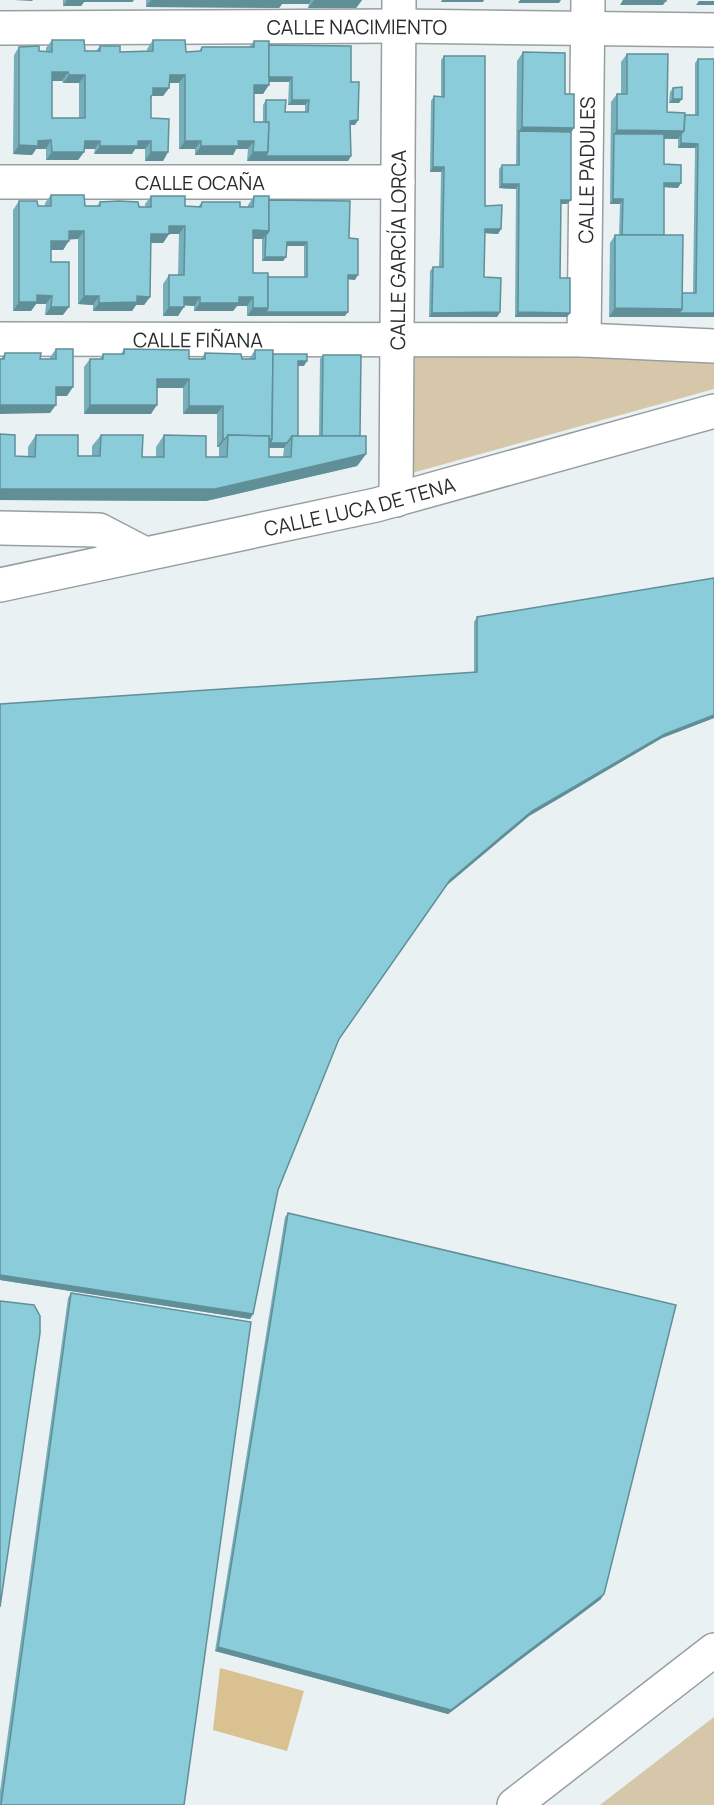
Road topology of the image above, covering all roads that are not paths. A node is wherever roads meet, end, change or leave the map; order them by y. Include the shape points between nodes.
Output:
1 (399, 13) edge
2 (588, 14) edge
3 (0, 28) edge
4 (714, 30) edge
5 (0, 182) edge
6 (398, 182) junction
7 (0, 339) edge
8 (397, 339) junction
9 (584, 340) junction
10 (714, 346) edge
11 (714, 411) edge
12 (396, 500) junction
13 (0, 528) edge
14 (145, 554) junction
15 (0, 585) edge
16 (714, 1650) edge
17 (514, 1805) edge

1 - 2 street, CALLE NACIMIENTO
1 - 3 street, CALLE NACIMIENTO
1 - 6 street, CALLE GARCÍA LORCA
2 - 4 street, CALLE NACIMIENTO
2 - 9 street, CALLE PADULES
5 - 6 street, CALLE OCAÑA
6 - 8 street, CALLE GARCÍA LORCA
7 - 8 street, CALLE FIÑANA
8 - 9 street, CALLE FIÑANA
8 - 12 street, CALLE GARCÍA LORCA
9 - 10 street, CALLE FIÑANA
11 - 12 street, CALLE LUCA DE TENA
12 - 14 street, CALLE LUCA DE TENA
13 - 14 street via 99,530
14 - 15 street, CALLE LUCA DE TENA
16 - 17 street

